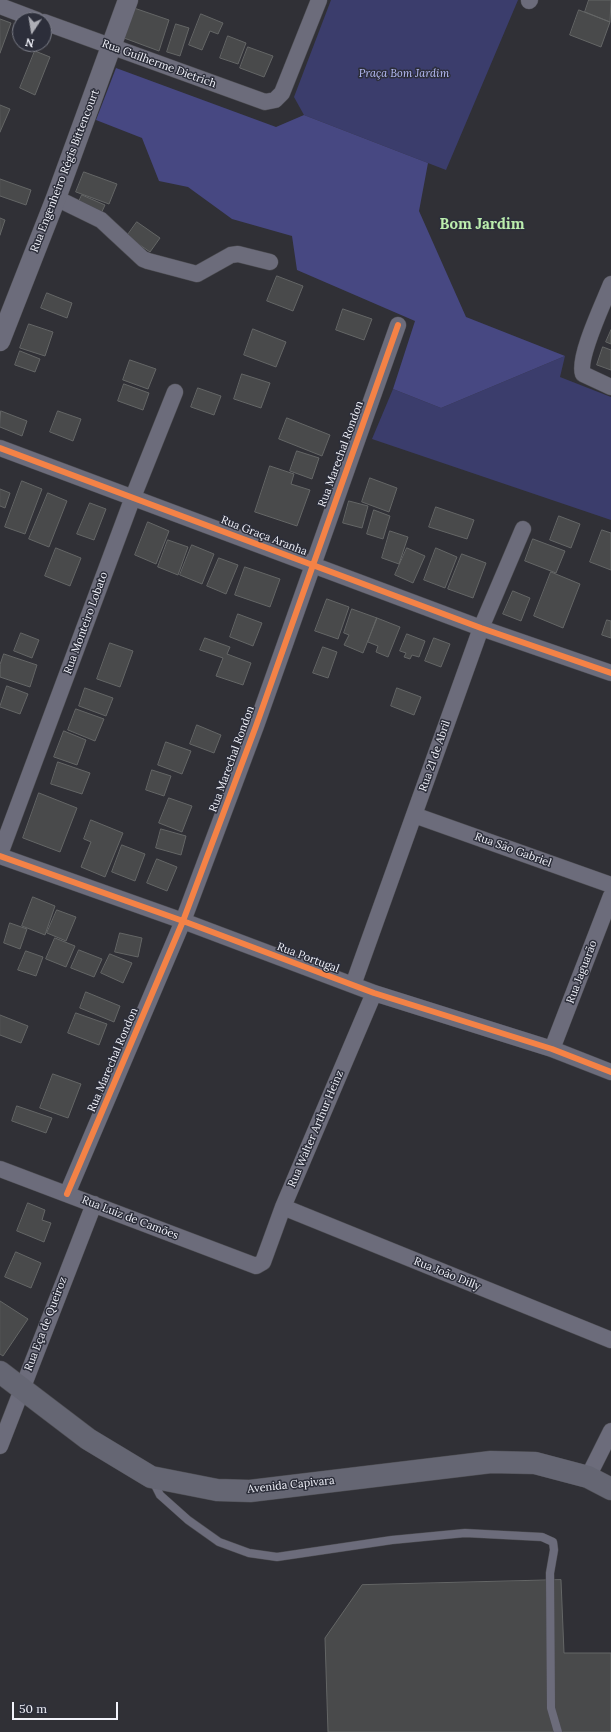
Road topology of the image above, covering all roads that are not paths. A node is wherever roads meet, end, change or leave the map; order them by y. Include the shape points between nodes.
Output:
1 (128, 0) edge
2 (319, 0) edge
3 (0, 6) edge
4 (16, 12) edge
5 (52, 25) edge
6 (111, 47) junction
7 (56, 198) junction
8 (270, 262) dead end
9 (611, 284) edge
10 (398, 325) dead end
11 (0, 340) edge
12 (611, 388) edge
13 (175, 392) dead end
14 (0, 448) edge
15 (133, 497) junction
16 (523, 529) dead end
17 (312, 565) junction
18 (480, 628) junction
19 (611, 673) edge
20 (414, 815) junction
21 (0, 855) edge
22 (611, 885) edge
23 (611, 896) edge
24 (183, 920) junction
25 (353, 985) junction
26 (374, 993) junction
27 (552, 1049) junction
28 (611, 1072) edge
29 (0, 1169) edge
30 (67, 1194) junction
31 (94, 1204) junction
32 (283, 1207) junction
33 (260, 1266) joint
34 (611, 1340) edge
35 (0, 1372) edge
36 (21, 1388) junction
37 (611, 1431) edge
38 (0, 1446) edge
39 (151, 1477) junction
40 (588, 1477) junction
41 (611, 1488) edge
42 (558, 1732) edge

1 - 6 street, Rua Engenheiro Régis Bittencourt
2 - 6 street, Rua Guilherme Dietrich via 282,93 275,100 265,102
3 - 4 street
5 - 6 street, Rua Guilherme Dietrich
6 - 7 street, Rua Engenheiro Régis Bittencourt
7 - 8 street via 101,220 148,261 197,274 231,255 238,254
7 - 11 street, Rua Engenheiro Régis Bittencourt
9 - 12 street via 580,368 582,374
10 - 17 street, Rua Marechal Rondon
13 - 15 street, Rua Monteiro Lobato
14 - 15 street, Rua Graça Aranha
15 - 17 street, Rua Graça Aranha
15 - 21 street, Rua Monteiro Lobato
16 - 18 street, Rua 21 de Abril
17 - 18 street, Rua Graça Aranha
17 - 24 street, Rua Marechal Rondon via 256,726
18 - 19 street, Rua Graça Aranha
18 - 20 street, Rua 21 de Abril
20 - 22 street, Rua São Gabriel
20 - 25 street, Rua 21 de Abril
21 - 24 street, Rua Portugal
23 - 27 street, Rua Jaguarão
24 - 25 street, Rua Portugal
24 - 30 street, Rua Marechal Rondon
25 - 26 street, Rua Portugal
26 - 27 street, Rua Portugal
26 - 32 street, Rua Walter Arthur Heinz
27 - 28 street, Rua Portugal
29 - 30 street, Rua Luiz de Camões
30 - 31 street, Rua Luiz de Camões
31 - 33 street, Rua Luiz de Camões
31 - 36 street, Rua Eça de Queiroz
32 - 33 street, Rua Walter Arthur Heinz
32 - 34 street, Rua João Dilly
35 - 36 main road, Avenida Capivara
36 - 38 street, Rua Eça de Queiroz
36 - 39 main road, Avenida Capivara via 88,1439
37 - 40 street
39 - 40 main road, Avenida Capivara via 217,1490 250,1491 491,1462 535,1463
39 - 42 lane via 160,1495 188,1520 219,1542 249,1553 277,1558 392,1540 465,1533 542,1537 553,1542 550,1573 551,1708
40 - 41 main road, Avenida Capivara

